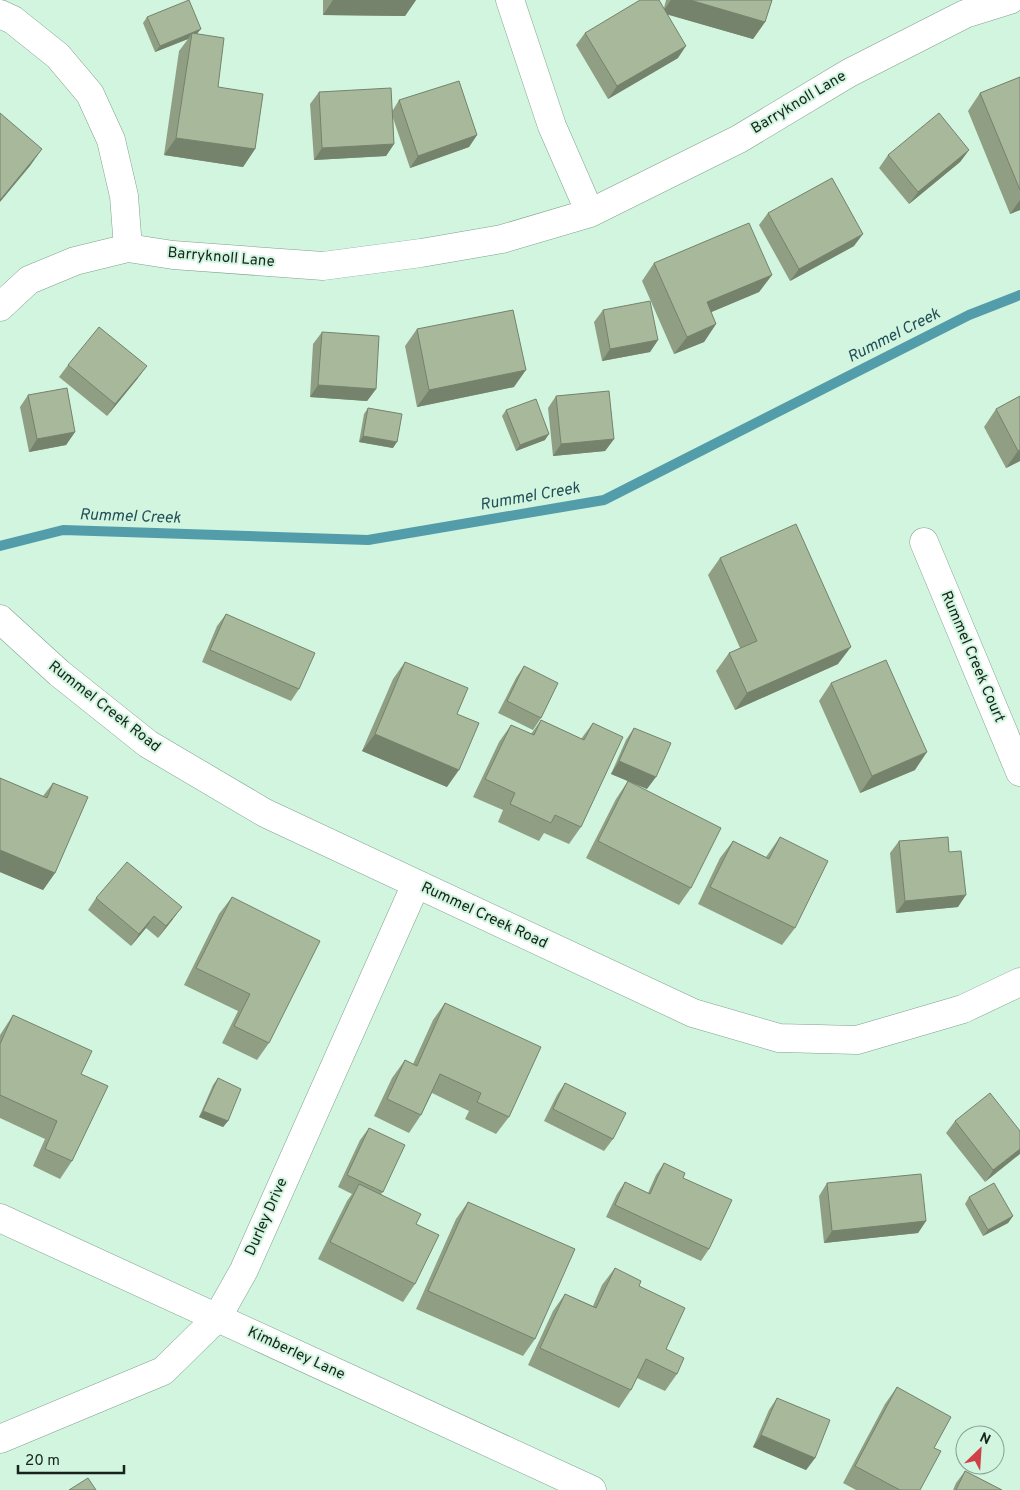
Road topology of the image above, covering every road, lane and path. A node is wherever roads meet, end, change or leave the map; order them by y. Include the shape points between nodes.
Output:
1 (510, 0) edge
2 (1010, 0) edge
3 (0, 14) edge
4 (590, 213) junction
5 (128, 248) junction
6 (0, 307) edge
7 (924, 542) dead end
8 (0, 619) edge
9 (1020, 772) edge
10 (416, 884) junction
11 (1020, 982) edge
12 (0, 1218) edge
13 (217, 1318) junction
14 (0, 1439) edge
15 (592, 1490) edge

1 - 4 street via 552,126
2 - 4 street, Barryknoll Lane via 965,14 848,73 739,139
3 - 5 street via 13,20 58,56 90,94 111,140 124,196
4 - 5 street, Barryknoll Lane via 502,239 322,266 173,255
5 - 6 street via 75,261 29,280
7 - 9 street, Rummel Creek Court
8 - 10 street, Rummel Creek Road via 59,673 148,744 265,813
10 - 11 street, Rummel Creek Road via 693,1013 779,1038 857,1040 963,1009
10 - 13 street, Durley Drive via 244,1270
12 - 13 street, Kimberley Lane
13 - 14 street, Durley Drive via 163,1372
13 - 15 street, Kimberley Lane

